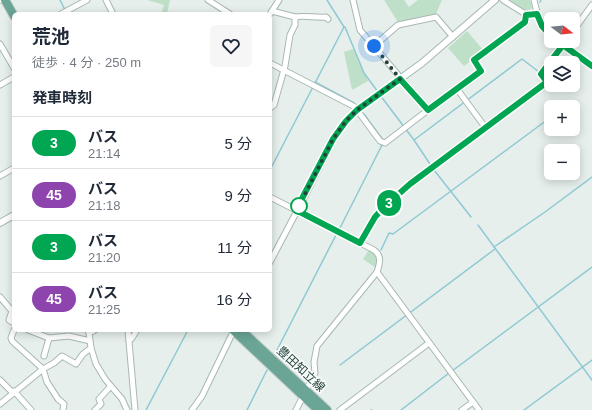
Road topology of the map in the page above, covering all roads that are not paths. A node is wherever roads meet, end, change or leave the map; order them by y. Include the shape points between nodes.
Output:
1 (5, 0) edge
2 (87, 0) edge
3 (106, 0) edge
4 (208, 0) edge
5 (279, 0) edge
6 (353, 0) edge
7 (495, 0) edge
8 (503, 0) edge
9 (534, 0) edge
10 (592, 5) edge
11 (12, 12) edge
12 (65, 12) edge
13 (112, 12) edge
14 (227, 12) edge
15 (272, 12) edge
16 (272, 13) edge
17 (537, 14) junction
18 (526, 15) junction
19 (295, 17) junction
20 (328, 19) dead end
21 (580, 21) edge
22 (544, 28) edge
23 (453, 36) junction
24 (0, 46) edge
25 (374, 46) junction
26 (560, 48) edge
27 (570, 48) edge
28 (272, 64) edge
29 (12, 65) edge
30 (592, 66) edge
31 (283, 70) junction
32 (12, 78) edge
33 (400, 79) junction
34 (0, 85) edge
35 (457, 89) junction
36 (272, 106) edge
37 (358, 110) junction
38 (428, 110) junction
39 (485, 127) junction
40 (12, 169) edge
41 (0, 176) edge
42 (272, 198) edge
43 (296, 210) junction
44 (12, 216) edge
45 (0, 223) edge
46 (360, 243) junction
47 (272, 258) edge
48 (377, 272) junction
49 (0, 297) edge
50 (12, 311) edge
51 (12, 311) edge
52 (12, 322) edge
53 (13, 332) edge
54 (33, 332) edge
55 (88, 332) edge
56 (128, 332) edge
57 (136, 332) edge
58 (235, 332) edge
59 (238, 332) edge
60 (49, 338) junction
61 (90, 341) junction
62 (129, 341) junction
63 (429, 343) junction
64 (91, 348) junction
65 (44, 356) dead end
66 (42, 369) junction
67 (0, 380) edge
68 (110, 386) junction
69 (14, 392) junction
70 (305, 393) junction
71 (473, 402) junction
72 (0, 404) edge
73 (31, 410) edge
74 (63, 410) edge
75 (95, 410) edge
76 (127, 410) edge
77 (135, 410) edge
78 (192, 410) edge
79 (296, 410) edge
80 (318, 410) edge
81 (327, 410) edge
82 (340, 410) edge
83 (462, 410) edge
84 (479, 410) edge

1 - 11 main road
2 - 12 street
3 - 13 street
4 - 14 street
5 - 15 street
6 - 25 street via 360,30
7 - 23 street
8 - 18 street
9 - 17 street
10 - 21 street
16 - 19 street
17 - 18 street
17 - 22 street
18 - 35 street via 525,22 474,60 481,71
19 - 20 street
19 - 31 street
23 - 25 street via 436,17 398,25
23 - 33 street
24 - 29 street
25 - 33 street
26 - 39 street via 541,74 547,82
27 - 30 street
28 - 31 street
31 - 36 street
31 - 37 street
32 - 34 street
33 - 37 street
33 - 38 street
35 - 38 street
35 - 39 street
37 - 38 street via 380,141 385,143
37 - 43 street via 333,139
39 - 46 street via 385,206 375,217
40 - 41 street
42 - 43 street
43 - 46 street
43 - 47 street
44 - 45 street
46 - 48 street via 379,255
48 - 63 street
48 - 70 street via 316,346 315,373
49 - 50 street
51 - 52 street via 8,320
53 - 66 street via 12,341
54 - 60 street
55 - 61 street
56 - 62 street
57 - 62 street
58 - 78 street via 202,396
59 - 70 main road, 豊田知立線
60 - 61 street via 69,336
60 - 65 street
61 - 64 street
62 - 77 street
63 - 71 street
63 - 82 street
64 - 66 street via 76,364 62,356
64 - 68 street via 96,364
66 - 69 street
66 - 74 street via 47,382 64,404
67 - 69 street
68 - 75 street via 101,396 101,404
68 - 76 street via 122,399
69 - 72 street
69 - 73 street
70 - 79 street
70 - 80 main road, 豊田知立線
70 - 81 main road, 豊田知立線
71 - 83 street
71 - 84 street

